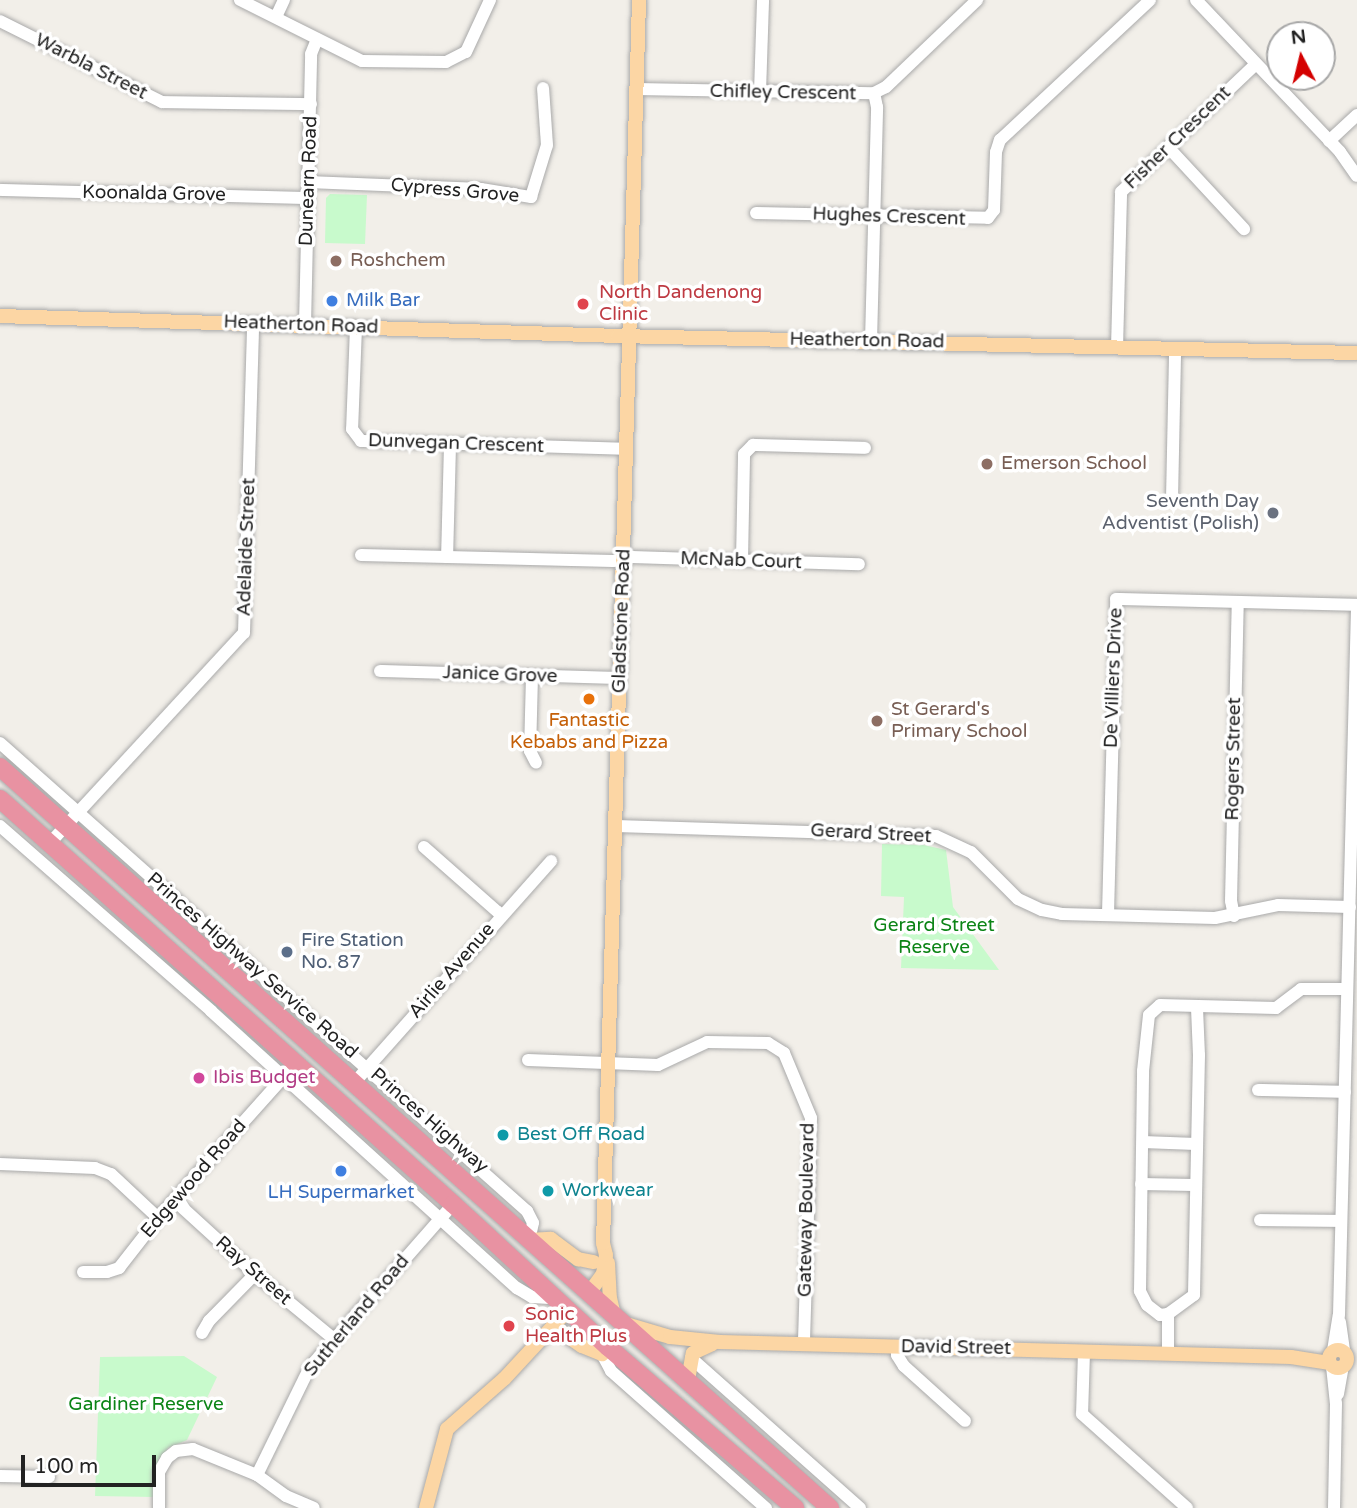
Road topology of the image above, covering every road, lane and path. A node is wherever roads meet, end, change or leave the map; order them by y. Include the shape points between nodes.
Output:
1 (240, 0) edge
2 (284, 0) edge
3 (491, 0) edge
4 (638, 0) edge
5 (764, 0) edge
6 (977, 0) edge
7 (1150, 0) edge
8 (1196, 0) edge
9 (276, 17) junction
10 (0, 21) edge
11 (317, 38) junction
12 (1256, 64) junction
13 (543, 88) dead end
14 (636, 89) junction
15 (760, 92) junction
16 (874, 93) junction
17 (311, 104) junction
18 (1357, 115) edge
19 (1329, 141) junction
20 (1168, 147) junction
21 (1340, 152) junction
22 (1357, 166) edge
23 (1357, 176) edge
24 (308, 182) junction
25 (0, 190) edge
26 (308, 198) junction
27 (756, 214) dead end
28 (874, 217) junction
29 (1244, 229) dead end
30 (0, 316) edge
31 (253, 324) junction
32 (305, 325) junction
33 (356, 327) junction
34 (629, 336) junction
35 (871, 341) junction
36 (1117, 348) junction
37 (1175, 350) junction
38 (1357, 354) edge
39 (450, 445) junction
40 (865, 448) dead end
41 (626, 449) junction
42 (1172, 499) dead end
43 (361, 555) dead end
44 (447, 557) junction
45 (624, 559) junction
46 (742, 561) junction
47 (859, 564) dead end
48 (1238, 603) junction
49 (1357, 605) edge
50 (1357, 611) edge
51 (380, 671) dead end
52 (532, 676) junction
53 (620, 678) junction
54 (0, 743) edge
55 (536, 763) dead end
56 (0, 767) edge
57 (0, 799) edge
58 (72, 820) junction
59 (0, 826) edge
60 (616, 826) junction
61 (48, 844) junction
62 (424, 847) dead end
63 (1354, 857) edge
64 (551, 861) dead end
65 (1349, 907) junction
66 (1108, 914) junction
67 (501, 915) junction
68 (1234, 916) junction
69 (1352, 965) edge
70 (1347, 989) junction
71 (233, 1008) junction
72 (1197, 1008) junction
73 (211, 1011) junction
74 (528, 1060) dead end
75 (610, 1064) junction
76 (1351, 1064) edge
77 (368, 1068) junction
78 (289, 1070) junction
79 (354, 1083) junction
80 (1258, 1090) dead end
81 (1345, 1092) junction
82 (1143, 1142) junction
83 (1196, 1143) junction
84 (0, 1164) edge
85 (1141, 1184) junction
86 (1194, 1185) junction
87 (174, 1200) junction
88 (1342, 1202) junction
89 (1357, 1202) edge
90 (453, 1204) junction
91 (158, 1218) junction
92 (439, 1220) junction
93 (1260, 1220) dead end
94 (1341, 1221) junction
95 (529, 1240) junction
96 (601, 1253) junction
97 (83, 1272) dead end
98 (255, 1274) junction
99 (585, 1289) junction
100 (554, 1298) junction
101 (567, 1311) junction
102 (1164, 1315) junction
103 (619, 1320) junction
104 (554, 1326) junction
105 (202, 1332) dead end
106 (335, 1340) junction
107 (720, 1342) junction
108 (804, 1344) junction
109 (897, 1347) junction
110 (605, 1351) junction
111 (1084, 1352) junction
112 (1164, 1354) junction
113 (691, 1358) junction
114 (1342, 1359) edge
115 (693, 1385) junction
116 (740, 1401) junction
117 (965, 1421) dead end
118 (257, 1475) junction
119 (0, 1476) edge
120 (49, 1477) dead end
121 (766, 1483) junction
122 (743, 1488) junction
123 (286, 1502) edge
124 (159, 1508) edge
125 (314, 1508) edge
126 (426, 1508) edge
127 (766, 1508) edge
128 (795, 1508) edge
129 (830, 1508) edge
130 (860, 1508) edge
131 (1187, 1508) edge
132 (1334, 1508) edge

1 - 9 street
2 - 9 street
3 - 11 street via 466,52 446,62 362,61
4 - 14 main road, Gladstone Road
5 - 15 street
6 - 16 street, Chifley Crescent via 886,87
7 - 28 street, Hughes Crescent via 1000,141 992,216
8 - 12 street
9 - 11 street
10 - 17 street, Warbla Street via 162,102
11 - 17 street, Dunearn Road via 311,54
12 - 19 street
12 - 20 street, Fisher Crescent
13 - 24 street, Cypress Grove via 547,145 531,197 481,189
14 - 15 street, Chifley Crescent
14 - 34 main road, Gladstone Road
15 - 16 street, Chifley Crescent
16 - 28 street
17 - 24 street, Dunearn Road
18 - 19 street
19 - 21 street
20 - 29 street
20 - 36 street, Fisher Crescent via 1121,192
21 - 22 street
21 - 23 street
24 - 26 street, Dunearn Road
25 - 26 street, Koonalda Grove
26 - 32 street, Dunearn Road
27 - 28 street, Hughes Crescent
28 - 35 street
30 - 31 main road, Heatherton Road
31 - 32 main road, Heatherton Road
31 - 58 street, Adelaide Street via 244,633
32 - 33 main road, Heatherton Road
33 - 34 main road, Heatherton Road
33 - 39 street, Dunvegan Crescent via 355,437 364,442
34 - 35 main road, Heatherton Road
34 - 41 main road, Gladstone Road
35 - 36 main road, Heatherton Road
36 - 37 main road, Heatherton Road
37 - 38 main road, Heatherton Road
37 - 42 street
39 - 41 street, Dunvegan Crescent
39 - 44 street
40 - 46 street via 753,445 744,454
41 - 45 main road, Gladstone Road
43 - 44 street, McNab Court
44 - 45 street, McNab Court
45 - 46 street, McNab Court
45 - 53 main road, Gladstone Road
46 - 47 street, McNab Court
48 - 49 street, De Villiers Drive
48 - 66 street, De Villiers Drive via 1116,598
48 - 68 street, Rogers Street
50 - 63 street
51 - 52 street, Janice Grove
52 - 53 street, Janice Grove
52 - 55 street via 530,751
53 - 60 main road, Gladstone Road
54 - 58 street, Princes Highway
56 - 58 highway, Princes Highway
57 - 61 highway
58 - 61 street, Adelaide Street
58 - 77 street, Princes Highway Service Road
58 - 79 highway, Princes Highway
59 - 73 street
60 - 66 street, Gerard Street via 936,836 971,852 1009,892 1030,905 1062,914
60 - 75 main road, Gladstone Road
61 - 71 highway
62 - 67 street
63 - 65 street
64 - 67 street, Airlie Avenue
65 - 68 street, Gerard Street via 1278,905
65 - 69 street
66 - 68 street, Gerard Street
67 - 77 street, Airlie Avenue
69 - 70 street
70 - 72 street via 1301,989 1276,1008
70 - 76 street
71 - 73 street
71 - 78 highway
72 - 82 street via 1160,1005 1147,1019
72 - 83 street
73 - 78 street
74 - 75 street, Gateway Boulevard
75 - 96 main road, Gladstone Road
75 - 108 street, Gateway Boulevard via 663,1064 707,1042 768,1044 784,1053 811,1118
76 - 81 street
77 - 79 street, Airlie Avenue
77 - 95 street, Princes Highway Service Road via 527,1211 533,1223
78 - 87 street, Edgewood Road
78 - 90 highway
78 - 92 street
79 - 95 highway, Princes Highway
80 - 81 street
81 - 88 street
82 - 83 street
82 - 85 street
83 - 86 street
84 - 91 street via 95,1168 111,1174
85 - 86 street
85 - 102 street via 1140,1294
86 - 102 street via 1194,1296
87 - 91 street, Edgewood Road
87 - 98 street, Ray Street
88 - 89 street
88 - 94 street
90 - 92 street, Sutherland Road
90 - 100 highway
91 - 97 street, Edgewood Road via 119,1268
92 - 100 street via 523,1293
92 - 106 street, Sutherland Road
93 - 94 street
94 - 114 street
95 - 96 main road via 551,1239 578,1259
95 - 99 highway, Princes Highway
96 - 99 main road, Gladstone Road
96 - 103 main road via 611,1275 610,1297
98 - 105 street
98 - 106 street, Ray Street
99 - 101 highway
99 - 103 highway, Princes Highway
100 - 101 highway
101 - 104 main road
101 - 110 highway
102 - 112 street
103 - 107 main road, David Street via 670,1337
103 - 115 highway, Princes Highway
104 - 110 main road via 582,1346
104 - 126 main road via 504,1379 447,1429
106 - 118 street, Sutherland Road via 310,1367
107 - 108 main road, David Street
107 - 113 main road via 697,1349
108 - 109 main road, David Street
109 - 111 main road, David Street
109 - 117 street via 904,1366
110 - 121 highway
110 - 122 street via 611,1371
111 - 112 main road, David Street
111 - 131 street via 1082,1414
112 - 114 main road, David Street
113 - 115 main road
113 - 116 street
114 - 132 street via 1336,1404
115 - 116 street
115 - 129 highway, Princes Highway
116 - 130 street
118 - 123 street
118 - 124 street via 193,1448 176,1451 159,1472
119 - 120 street
121 - 122 street
121 - 128 highway
122 - 127 street
123 - 125 street

